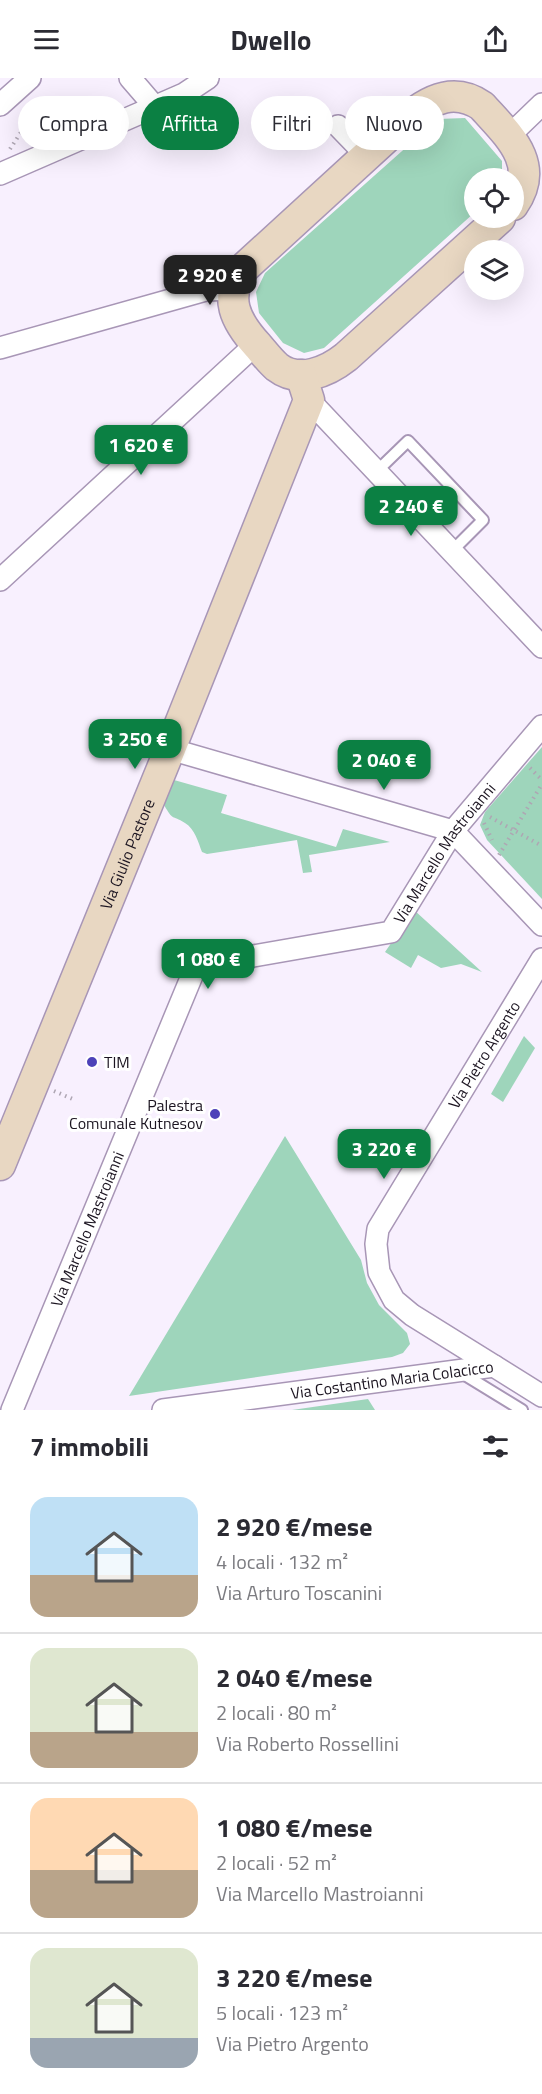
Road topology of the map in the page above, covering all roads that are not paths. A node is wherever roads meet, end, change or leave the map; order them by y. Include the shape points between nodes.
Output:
1 (130, 78) edge
2 (208, 78) edge
3 (434, 78) edge
4 (27, 81) edge
5 (465, 88) edge
6 (146, 96) edge
7 (180, 96) edge
8 (425, 96) edge
9 (444, 97) edge
10 (542, 104) edge
11 (0, 105) edge
12 (141, 113) edge
13 (338, 126) dead end
14 (509, 136) junction
15 (372, 150) edge
16 (366, 155) junction
17 (5, 172) edge
18 (533, 178) edge
19 (489, 228) edge
20 (235, 289) junction
21 (256, 344) junction
22 (0, 348) edge
23 (305, 387) junction
24 (376, 471) junction
25 (452, 551) junction
26 (0, 580) edge
27 (542, 647) edge
28 (542, 726) edge
29 (170, 749) junction
30 (453, 831) junction
31 (542, 925) edge
32 (542, 959) edge
33 (0, 1165) edge
34 (494, 1366) junction
35 (458, 1371) junction
36 (542, 1396) edge
37 (12, 1410) edge
38 (163, 1410) edge
39 (522, 1410) edge

1 - 6 street
2 - 7 street
3 - 8 street
4 - 11 street
5 - 9 street via 457,96
5 - 14 street
10 - 14 street
12 - 17 street
13 - 16 street
14 - 18 street
15 - 16 street
16 - 20 street via 241,271
19 - 23 street via 346,357 318,373
20 - 21 street via 237,319
20 - 22 street via 206,290
21 - 23 street
21 - 26 street
23 - 24 street
23 - 29 street, Via Giulio Pastore
24 - 25 street
24 - 25 lane via 408,441 483,520
25 - 27 street
28 - 30 street, Via Marcello Mastroianni
29 - 30 street
29 - 33 street, Via Giulio Pastore
30 - 31 street via 494,859
30 - 37 street, Via Marcello Mastroianni via 391,932 196,966
32 - 34 street, Via Pietro Argento via 378,1229 376,1244 379,1272 394,1300
34 - 35 street, Via Costantino Maria Colacicco
34 - 36 street, Via Costantino Maria Colacicco
35 - 38 street, Via Costantino Maria Colacicco
35 - 39 lane

